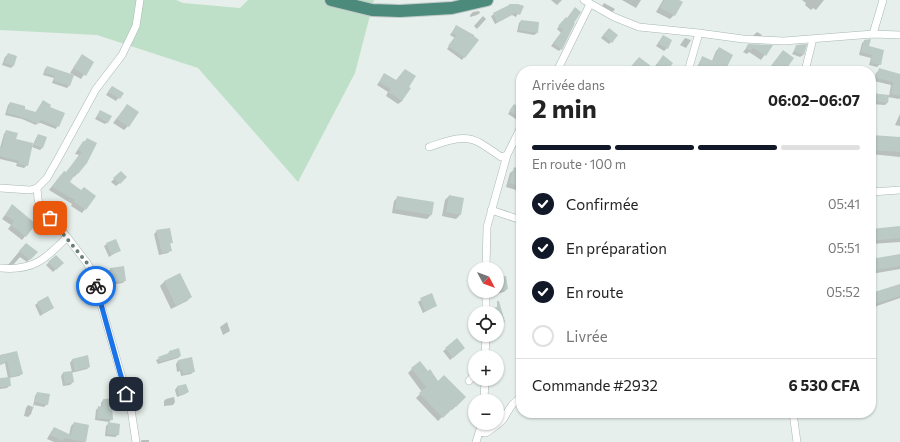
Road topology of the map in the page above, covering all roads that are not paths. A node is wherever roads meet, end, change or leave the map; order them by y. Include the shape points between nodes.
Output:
1 (140, 0) edge
2 (331, 0) edge
3 (487, 0) edge
4 (883, 0) edge
5 (587, 2) edge
6 (699, 33) junction
7 (873, 34) junction
8 (900, 35) edge
9 (813, 39) junction
10 (559, 66) edge
11 (689, 66) edge
12 (806, 66) edge
13 (516, 136) edge
14 (429, 147) dead end
15 (507, 155) junction
16 (0, 188) edge
17 (38, 188) junction
18 (900, 190) edge
19 (876, 192) edge
20 (492, 210) junction
21 (516, 218) edge
22 (67, 237) junction
23 (486, 262) edge
24 (1, 268) edge
25 (516, 400) edge
26 (794, 418) edge
27 (480, 432) joint
28 (136, 442) edge
29 (476, 442) edge
30 (797, 442) edge

1 - 17 street via 136,26 122,55 96,89 47,178
2 - 3 highway via 372,10 400,11 452,8
4 - 7 street
5 - 6 street via 639,27
5 - 10 street
6 - 9 street via 743,39
6 - 11 street
7 - 8 street
7 - 9 street
9 - 12 street
13 - 15 street
14 - 15 street via 453,139 466,138 479,142 501,157
15 - 20 street
16 - 17 street
17 - 22 street via 40,206
18 - 19 street
20 - 21 street
20 - 23 street via 487,227
22 - 24 street via 44,260 14,269
22 - 28 street via 87,263 93,276 131,409
25 - 27 street via 504,419 486,433
26 - 30 street
27 - 29 street

